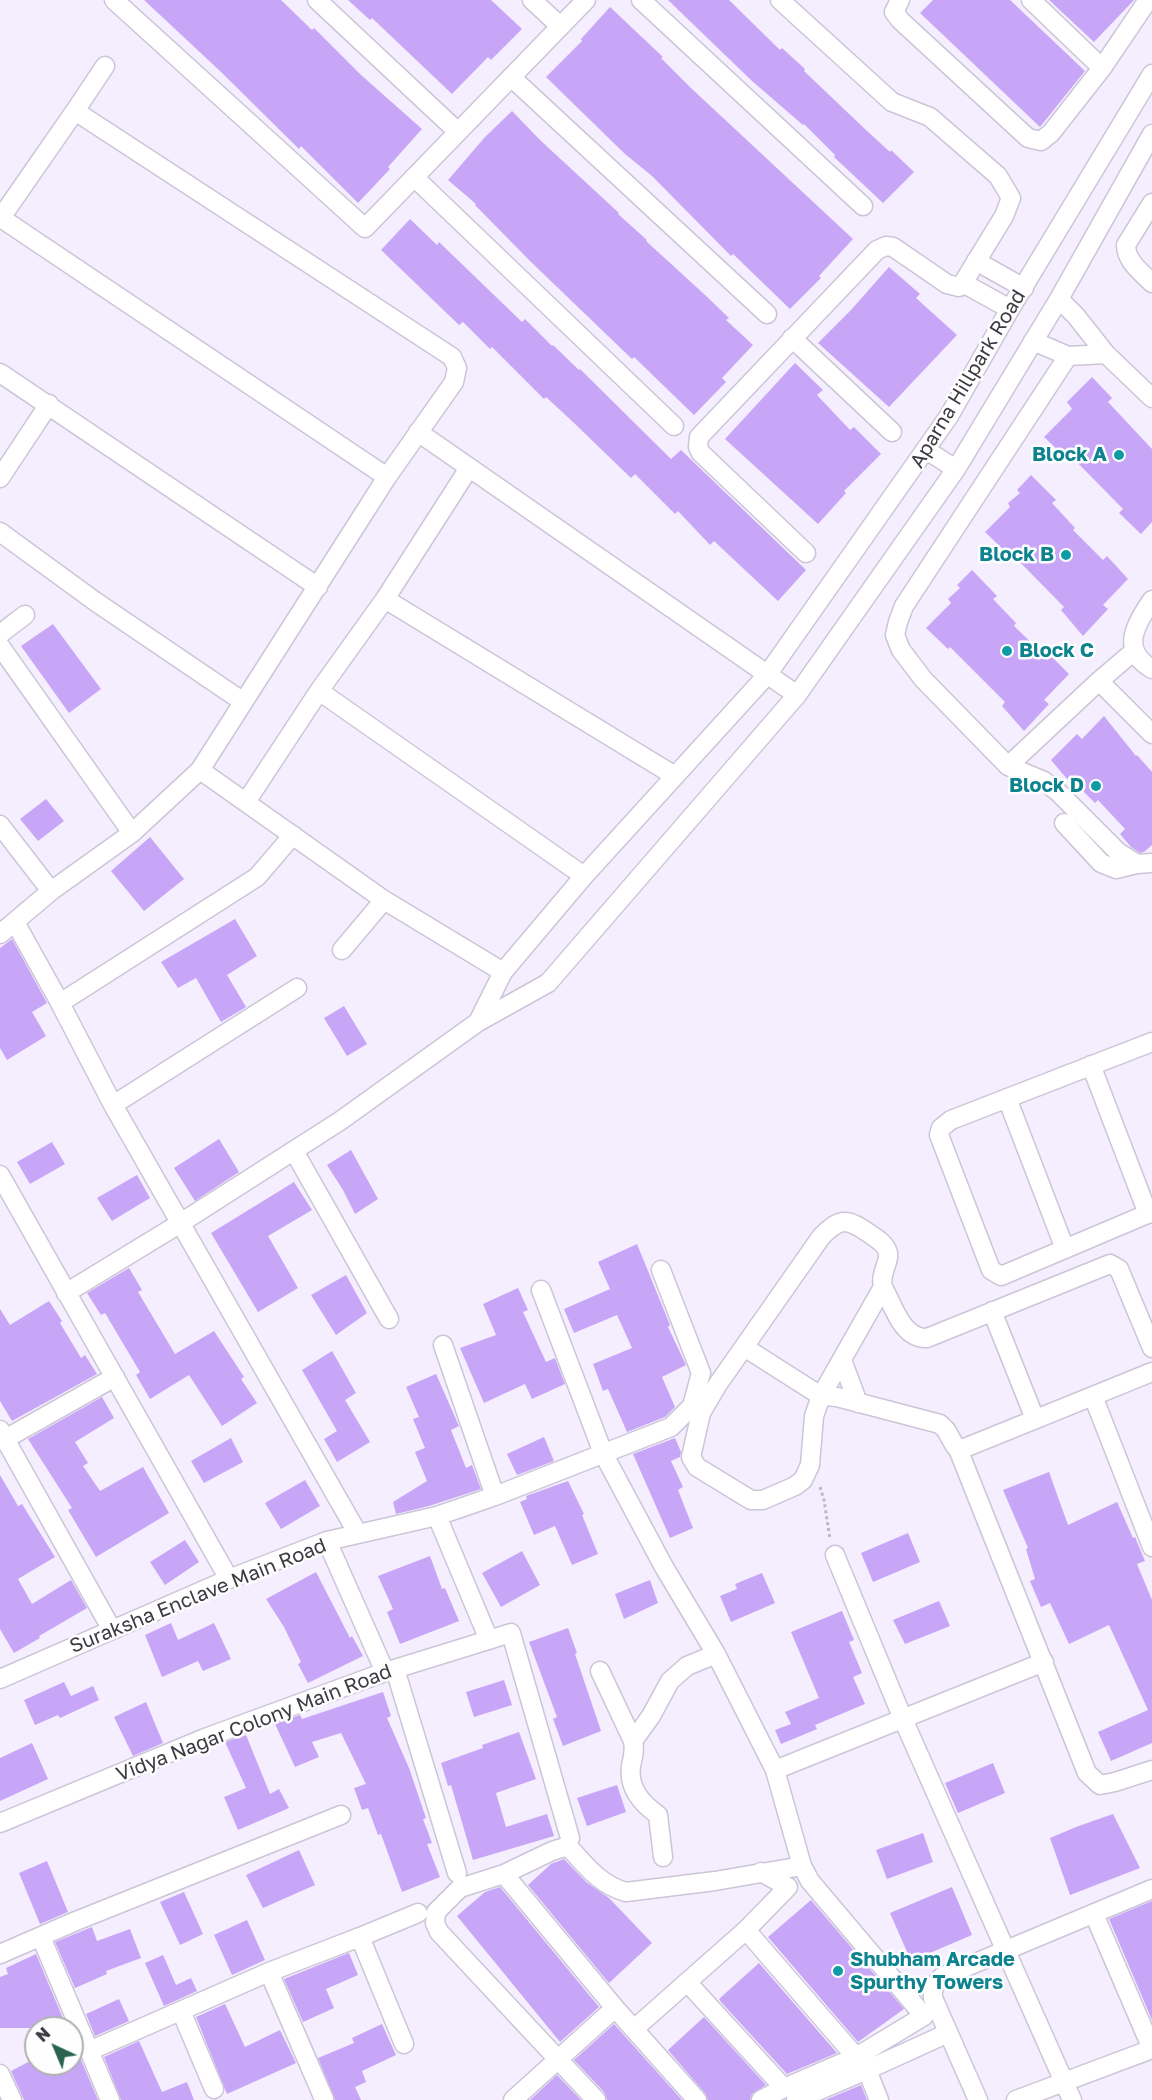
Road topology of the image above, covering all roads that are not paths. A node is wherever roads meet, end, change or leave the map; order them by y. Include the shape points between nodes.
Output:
1 (114, 0) edge
2 (317, 0) edge
3 (532, 0) edge
4 (586, 0) edge
5 (641, 0) edge
6 (780, 0) edge
7 (900, 0) edge
8 (1030, 0) edge
9 (1148, 0) edge
10 (560, 26) junction
11 (105, 66) dead end
12 (1102, 68) junction
13 (1152, 74) edge
14 (511, 77) junction
15 (75, 111) junction
16 (458, 132) junction
17 (1152, 134) edge
18 (414, 177) junction
19 (1152, 202) edge
20 (863, 206) dead end
21 (0, 219) edge
22 (976, 261) junction
23 (963, 283) junction
24 (1152, 283) edge
25 (1024, 288) junction
26 (1059, 299) junction
27 (1010, 309) junction
28 (767, 314) dead end
29 (792, 338) junction
30 (1034, 341) junction
31 (1106, 354) junction
32 (1068, 356) junction
33 (0, 373) edge
34 (1152, 398) edge
35 (49, 404) junction
36 (674, 426) dead end
37 (418, 432) junction
38 (892, 432) dead end
39 (926, 450) junction
40 (469, 468) junction
41 (956, 469) junction
42 (387, 477) junction
43 (0, 478) edge
44 (0, 532) edge
45 (806, 553) dead end
46 (318, 587) junction
47 (385, 599) junction
48 (1152, 600) edge
49 (25, 615) dead end
50 (0, 634) edge
51 (0, 646) edge
52 (1133, 652) junction
53 (1152, 669) edge
54 (767, 675) junction
55 (1099, 681) junction
56 (319, 691) junction
57 (797, 695) junction
58 (242, 701) junction
59 (1152, 734) edge
60 (1008, 766) junction
61 (200, 770) junction
62 (675, 776) junction
63 (246, 802) junction
64 (1064, 823) dead end
65 (0, 825) edge
66 (132, 833) junction
67 (293, 835) junction
68 (1145, 863) edge
69 (584, 876) junction
70 (51, 891) junction
71 (384, 900) junction
72 (15, 922) junction
73 (0, 934) edge
74 (342, 950) dead end
75 (503, 972) junction
76 (297, 988) dead end
77 (60, 1003) junction
78 (478, 1022) junction
79 (1152, 1042) edge
80 (1091, 1065) junction
81 (1007, 1098) junction
82 (113, 1105) junction
83 (294, 1151) junction
84 (2, 1182) edge
85 (1150, 1213) edge
86 (180, 1224) junction
87 (1065, 1249) junction
88 (661, 1270) dead end
89 (883, 1287) junction
90 (541, 1290) dead end
91 (66, 1293) junction
92 (992, 1311) junction
93 (389, 1319) dead end
94 (443, 1345) dead end
95 (744, 1347) junction
96 (1152, 1348) edge
97 (842, 1360) junction
98 (1152, 1372) edge
99 (701, 1373) junction
100 (115, 1377) junction
101 (718, 1384) junction
102 (821, 1396) junction
103 (1093, 1396) junction
104 (858, 1403) junction
105 (1035, 1419) junction
106 (3, 1434) edge
107 (958, 1449) junction
108 (603, 1452) junction
109 (495, 1496) junction
110 (437, 1516) junction
111 (358, 1534) junction
112 (327, 1541) junction
113 (1152, 1547) edge
114 (835, 1555) road end
115 (230, 1579) junction
116 (112, 1630) junction
117 (489, 1640) junction
118 (716, 1654) junction
119 (1044, 1662) junction
120 (390, 1670) junction
121 (3, 1671) edge
122 (600, 1671) dead end
123 (903, 1719) junction
124 (633, 1741) junction
125 (774, 1770) junction
126 (1152, 1770) edge
127 (341, 1815) dead end
128 (0, 1822) edge
129 (570, 1838) dead end
130 (663, 1857) dead end
131 (804, 1870) junction
132 (761, 1872) junction
133 (457, 1873) dead end
134 (504, 1874) junction
135 (783, 1884) junction
136 (1152, 1889) edge
137 (823, 1897) junction
138 (418, 1913) dead end
139 (1094, 1914) junction
140 (746, 1930) junction
141 (41, 1937) junction
142 (360, 1937) junction
143 (1007, 1950) junction
144 (0, 1954) edge
145 (269, 1972) junction
146 (687, 1982) junction
147 (615, 2008) junction
148 (181, 2011) junction
149 (634, 2029) junction
150 (948, 2033) junction
151 (404, 2044) dead end
152 (1152, 2049) edge
153 (89, 2050) junction
154 (558, 2060) junction
155 (862, 2064) junction
156 (0, 2074) edge
157 (1064, 2080) junction
158 (214, 2089) dead end
159 (790, 2094) edge
160 (324, 2099) edge
161 (12, 2100) edge
162 (110, 2100) edge
163 (513, 2100) edge
164 (596, 2100) edge
165 (697, 2100) edge
166 (761, 2100) edge
167 (879, 2100) edge
168 (978, 2100) edge
169 (1016, 2100) edge
170 (1072, 2100) edge

1 - 18 street via 365,228
2 - 16 street
3 - 10 street
4 - 10 street
5 - 20 street
6 - 22 street via 892,102 930,117 998,176 1011,198
7 - 12 street via 894,12 900,20 1028,138 1041,141 1052,133
8 - 12 street
9 - 12 street
10 - 14 street
11 - 15 street
13 - 25 street, Aparna Hillpark Road
14 - 16 street
14 - 28 street
15 - 21 street
15 - 37 street via 452,357 457,368 454,382
16 - 18 street
17 - 26 street, Aparna Hillpark Road
18 - 36 street
19 - 24 street via 1126,244 1126,252
21 - 42 street
22 - 23 street
22 - 25 street
23 - 27 street
23 - 29 street via 959,287 947,284 886,246 877,250
25 - 27 street, Aparna Hillpark Road
26 - 30 street, Aparna Hillpark Road
26 - 31 street
27 - 39 street, Aparna Hillpark Road
29 - 38 street
29 - 45 street via 699,437 698,447
30 - 32 street
30 - 41 street, Aparna Hillpark Road
31 - 32 street
31 - 34 street
32 - 60 street via 904,606 895,635 923,679
33 - 35 street
35 - 43 street
35 - 46 street
37 - 40 street
37 - 42 street
39 - 41 street
39 - 54 street, Aparna Hillpark Road
40 - 47 street
40 - 54 street
41 - 57 street, Aparna Hillpark Road
42 - 46 street
44 - 58 street
46 - 58 street
47 - 56 street
47 - 62 street
48 - 52 street via 1132,638
49 - 50 street
51 - 66 street
52 - 53 street
52 - 55 street
54 - 57 street
54 - 62 street, Aparna Hillpark Road
55 - 59 street
55 - 60 street
56 - 63 street
56 - 69 street
57 - 78 street, Aparna Hillpark Road via 548,983
58 - 61 street
60 - 68 street via 1044,781 1118,852
61 - 63 street
61 - 66 street
62 - 69 street, Aparna Hillpark Road
63 - 67 street
64 - 68 street via 1101,863 1116,869
65 - 70 street
66 - 70 street
67 - 71 street
67 - 77 street via 257,877
69 - 75 street, Aparna Hillpark Road
70 - 72 street
71 - 74 street
71 - 75 street
72 - 73 street
72 - 77 street
75 - 78 street, Aparna Hillpark Road
76 - 82 street
77 - 82 street
78 - 83 street, Aparna Hillpark Road
79 - 80 street
80 - 81 street
80 - 85 street
81 - 87 street
81 - 87 street via 951,1120 941,1128 940,1141 991,1270 1001,1276
82 - 86 street
83 - 86 street, Aparna Hillpark Road
83 - 93 street
84 - 91 street
85 - 87 street
86 - 91 street, Aparna Hillpark Road
86 - 111 street
88 - 99 street
89 - 92 street via 904,1327 914,1336 927,1338
89 - 95 street via 882,1273 888,1254 883,1244 854,1223 836,1224 821,1237
89 - 97 street
90 - 108 street
91 - 100 street
92 - 96 street via 1110,1263 1119,1269
92 - 105 street
94 - 109 street
95 - 101 street
95 - 102 street
97 - 102 street
97 - 104 street
98 - 103 street
99 - 101 street
99 - 108 street, Suraksha Enclave Main Road via 692,1406 671,1426
100 - 106 street
100 - 115 street
101 - 102 street via 701,1413 691,1457 697,1467 752,1500 763,1500 802,1480 810,1465 814,1416
102 - 104 street
103 - 105 street
103 - 113 street
104 - 107 street via 940,1424
105 - 107 street
106 - 116 street
107 - 119 street
108 - 109 street, Suraksha Enclave Main Road
108 - 118 street
109 - 110 street, Suraksha Enclave Main Road
110 - 111 street, Suraksha Enclave Main Road
110 - 117 street
111 - 112 street, Suraksha Enclave Main Road
112 - 115 street, Suraksha Enclave Main Road
112 - 120 street
114 - 123 street
115 - 116 street, Suraksha Enclave Main Road
116 - 121 street, Suraksha Enclave Main Road
117 - 120 street, Vidya Nagar Colony Main Road
117 - 129 street, Vidya Nagar Colony Main Road via 511,1633
118 - 124 street via 687,1666 670,1681
118 - 125 street
119 - 123 street
119 - 126 street via 1087,1773 1100,1785
120 - 128 street, Vidya Nagar Colony Main Road via 206,1738
120 - 133 street
122 - 124 street
123 - 125 street
123 - 143 street
124 - 130 street via 633,1789 658,1815
125 - 131 street
127 - 141 street
131 - 132 street
131 - 135 street
131 - 137 street
132 - 134 street via 626,1892 597,1878 568,1846
132 - 135 street
134 - 147 street
134 - 154 street via 460,1888 436,1912 435,1923 439,1932
135 - 137 street
135 - 140 street
136 - 139 street
137 - 155 street via 924,2016
138 - 142 street
139 - 143 street
139 - 152 street
140 - 146 street
140 - 155 street
141 - 144 street
141 - 153 street
142 - 145 street
142 - 151 street
143 - 150 street via 942,1977 936,1984 933,1998
143 - 157 street
145 - 148 street
145 - 160 street
146 - 149 street
146 - 159 street
147 - 149 street
147 - 154 street
148 - 153 street
148 - 158 street
149 - 165 street
150 - 155 street
150 - 168 street
152 - 157 street
153 - 162 street
154 - 163 street
154 - 164 street
155 - 159 street
155 - 167 street
156 - 161 street
157 - 169 street
157 - 170 street
159 - 166 street

